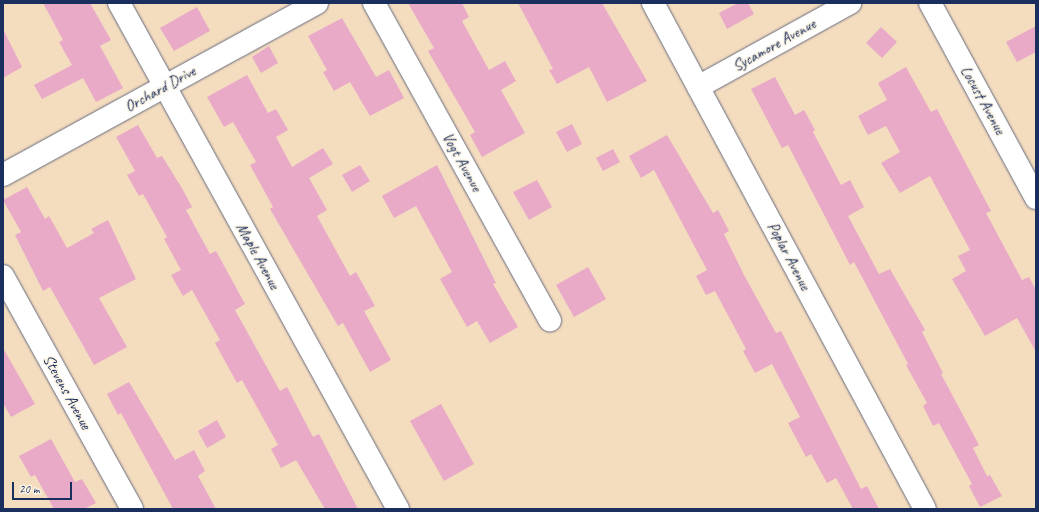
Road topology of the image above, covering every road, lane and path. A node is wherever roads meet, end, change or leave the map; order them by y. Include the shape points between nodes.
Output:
1 (119, 3) edge
2 (317, 3) edge
3 (374, 3) edge
4 (653, 3) edge
5 (850, 3) edge
6 (930, 3) edge
7 (164, 87) junction
8 (698, 87) junction
9 (1030, 173) edge
10 (3, 176) edge
11 (1036, 198) edge
12 (3, 276) edge
13 (550, 321) dead end
14 (132, 509) edge
15 (398, 509) edge
16 (925, 509) edge

1 - 7 street, Maple Avenue
2 - 7 street, Orchard Drive
3 - 13 street, Vogt Avenue
4 - 8 street, Poplar Avenue
5 - 8 street, Sycamore Avenue
6 - 9 street, Locust Avenue
7 - 10 street, Orchard Drive
7 - 15 street, Maple Avenue
8 - 16 street, Poplar Avenue
9 - 11 street, Locust Avenue
12 - 14 street, Stevens Avenue

